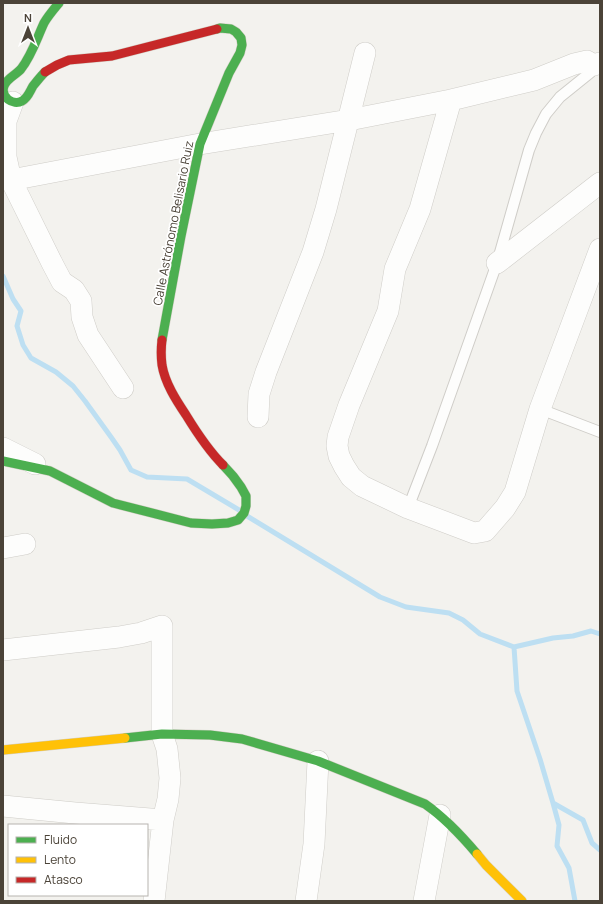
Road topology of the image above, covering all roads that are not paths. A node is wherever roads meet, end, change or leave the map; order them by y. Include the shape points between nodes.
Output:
1 (59, 3) edge
2 (366, 53) dead end
3 (597, 64) edge
4 (451, 100) junction
5 (13, 102) junction
6 (349, 120) junction
7 (200, 144) junction
8 (11, 180) junction
9 (600, 183) edge
10 (600, 249) edge
11 (497, 263) junction
12 (595, 275) edge
13 (123, 388) dead end
14 (540, 409) junction
15 (258, 417) dead end
16 (600, 432) edge
17 (3, 448) edge
18 (3, 461) edge
19 (50, 471) junction
20 (408, 508) junction
21 (25, 544) dead end
22 (3, 548) edge
23 (3, 650) edge
24 (162, 734) junction
25 (3, 750) edge
26 (318, 761) junction
27 (3, 806) edge
28 (440, 815) junction
29 (163, 820) junction
30 (154, 901) edge
31 (306, 901) edge
32 (424, 901) edge
33 (522, 901) edge

1 - 5 street via 45,21 31,54 20,70 4,85 6,98
2 - 6 street
3 - 4 street via 587,61 574,64 534,80
3 - 11 lane via 560,97 536,132
4 - 6 street
4 - 20 street via 420,209 395,269 388,311 349,405 337,446 344,466 362,486
5 - 7 street, Calle Astrónomo Belisario Ruiz via 22,101 45,72 70,60 112,56 220,28 231,29 241,38 240,53 229,73
5 - 8 street via 6,121 6,157
6 - 7 street
6 - 15 street via 313,252 259,394
7 - 8 street
7 - 19 street, Calle Astrónomo Belisario Ruiz via 164,334 162,366 174,397 197,433 242,487 246,496 244,513 238,520 228,523 190,523 113,503
8 - 13 street via 62,282 74,290 81,301 82,317 88,335
9 - 11 street
10 - 12 street
11 - 20 lane
12 - 14 street
14 - 16 lane
14 - 20 street via 515,492 485,531 474,533
17 - 19 street
18 - 19 street, Calle Astrónomo Belisario Ruiz
21 - 22 street
23 - 24 street via 119,637 162,626
24 - 25 street
24 - 26 street via 210,734 242,739
24 - 29 street via 170,778
26 - 28 street via 425,804
26 - 31 street via 314,844
27 - 29 street
28 - 32 street
28 - 33 street
29 - 30 street

